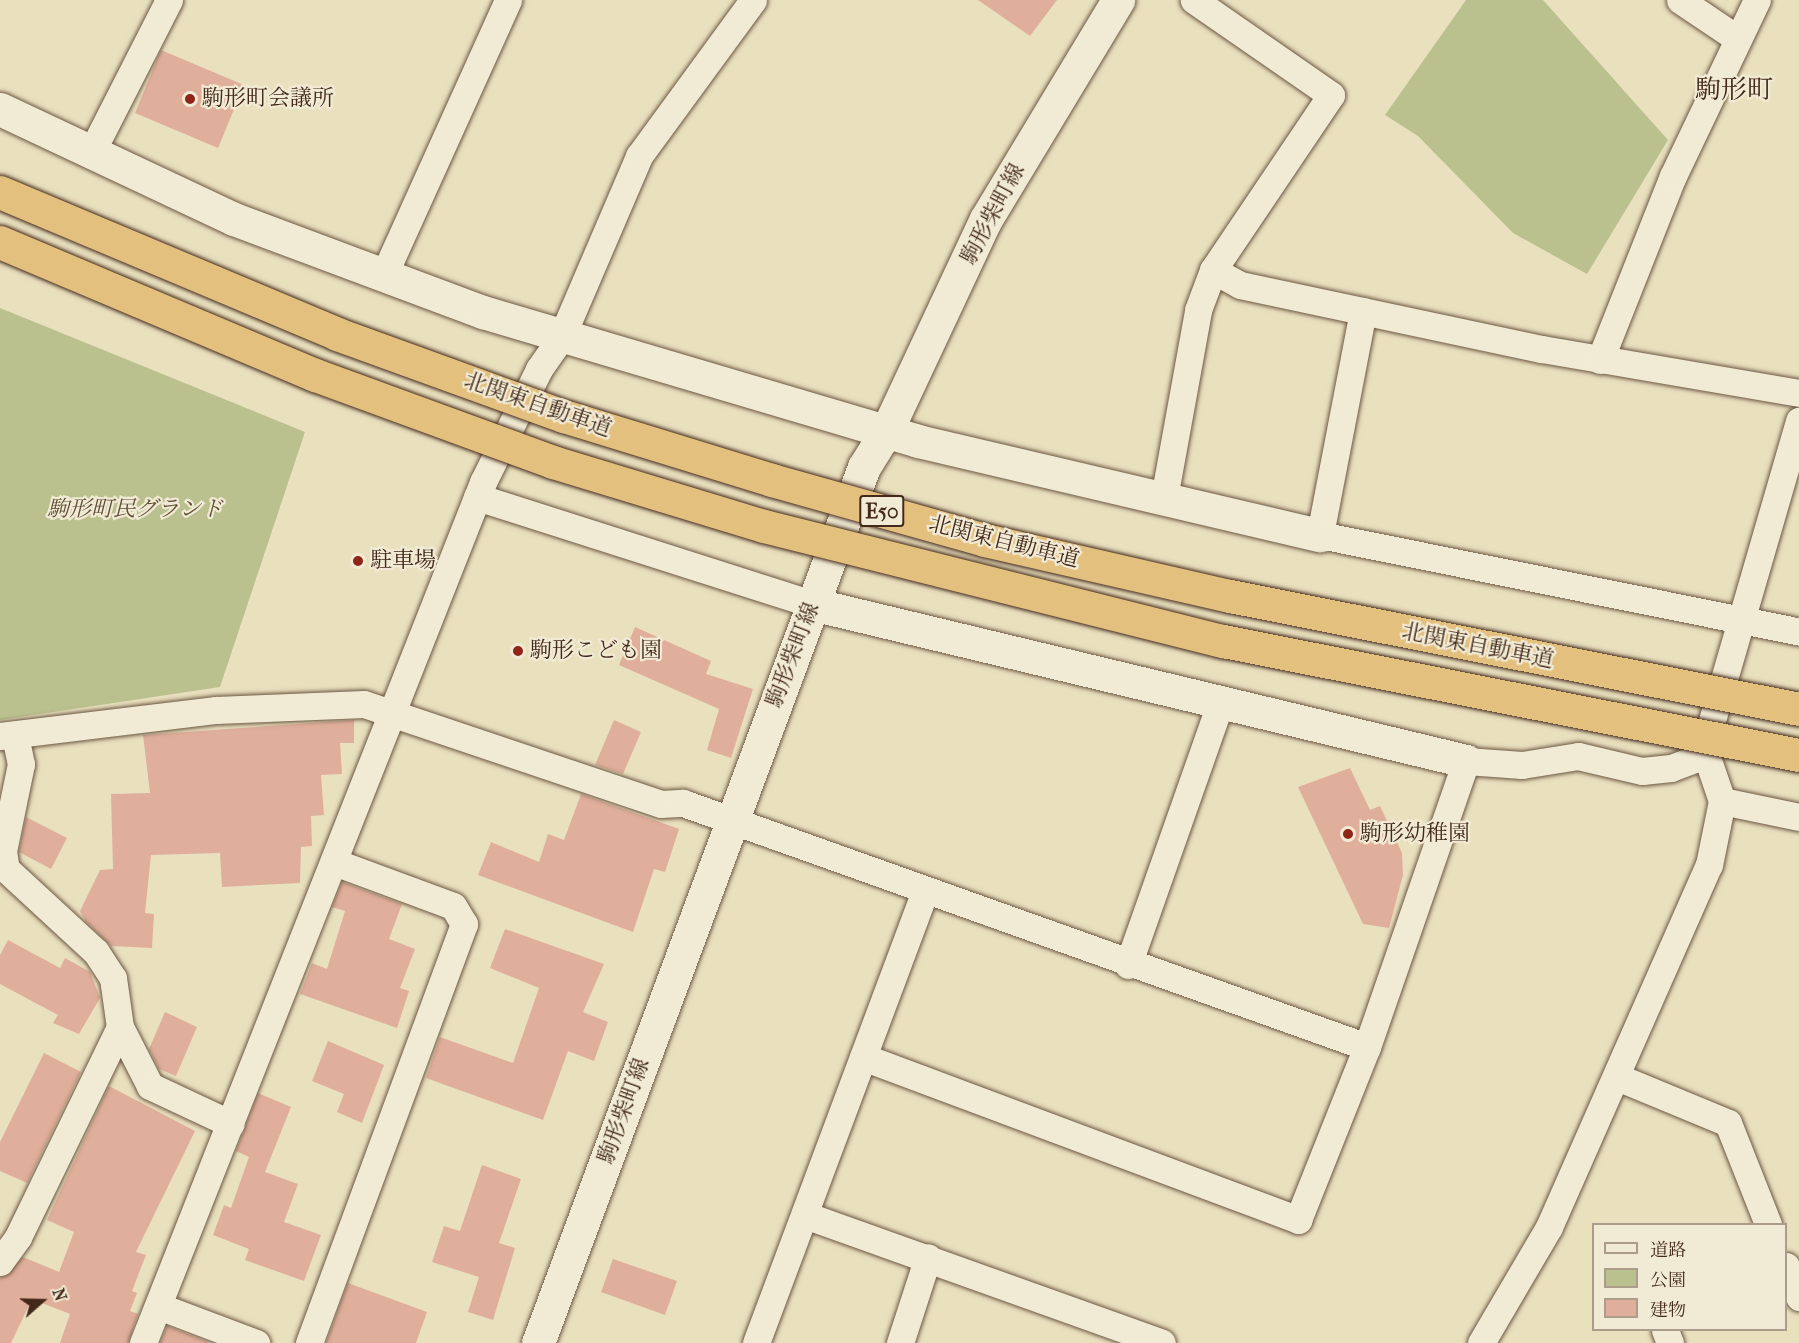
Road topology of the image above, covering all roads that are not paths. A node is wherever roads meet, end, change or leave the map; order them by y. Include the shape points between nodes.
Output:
1 (169, 0) edge
2 (508, 0) edge
3 (753, 0) edge
4 (1118, 0) edge
5 (1194, 0) edge
6 (1680, 0) edge
7 (1757, 0) edge
8 (1735, 37) junction
9 (0, 109) edge
10 (92, 153) junction
11 (0, 192) edge
12 (0, 242) edge
13 (1212, 270) junction
14 (383, 277) junction
15 (1363, 311) junction
16 (561, 336) junction
17 (1600, 360) junction
18 (1799, 393) edge
19 (1799, 421) edge
20 (887, 430) junction
21 (477, 497) junction
22 (1164, 498) junction
23 (1320, 535) junction
24 (812, 604) junction
25 (1739, 624) junction
26 (1799, 632) edge
27 (1220, 704) junction
28 (1799, 709) edge
29 (393, 712) junction
30 (8, 736) edge
31 (1799, 755) edge
32 (1703, 756) junction
33 (1466, 761) junction
34 (1722, 801) junction
35 (1799, 817) edge
36 (730, 822) junction
37 (334, 862) junction
38 (3, 875) edge
39 (925, 892) junction
40 (1128, 965) junction
41 (120, 1027) junction
42 (1367, 1047) junction
43 (863, 1057) junction
44 (1617, 1077) junction
45 (231, 1124) junction
46 (805, 1215) junction
47 (1767, 1223) edge
48 (928, 1257) junction
49 (0, 1262) edge
50 (1787, 1270) edge
51 (1799, 1297) edge
52 (160, 1307) junction
53 (143, 1343) edge
54 (256, 1343) edge
55 (309, 1343) edge
56 (538, 1343) edge
57 (756, 1343) edge
58 (900, 1343) edge
59 (1162, 1343) edge
60 (1481, 1343) edge

1 - 10 street
2 - 14 street
3 - 16 street via 639,156
4 - 20 street, 駒形柴町線 via 986,219
5 - 13 street via 1331,95
6 - 8 street
7 - 8 street
8 - 17 street via 1624,289
9 - 10 street
10 - 14 street via 234,219
11 - 28 highway, 北関東自動車道 / E50, bridge via 337,334 564,416 772,480 985,540 1230,596
12 - 31 highway, 北関東自動車道 / E50, bridge via 315,375 553,462 764,526 1223,641
13 - 15 street via 1240,285
13 - 22 street via 1198,310
14 - 16 street
15 - 17 street
15 - 23 street
16 - 20 street
16 - 21 street via 539,369
17 - 18 street
19 - 25 street
20 - 22 street
20 - 24 street, 駒形柴町線 via 864,467
21 - 24 street
21 - 29 street
22 - 23 street
23 - 25 street
24 - 27 street
24 - 36 street, 駒形柴町線
25 - 26 street
25 - 32 street
27 - 33 street
27 - 40 street
29 - 30 street via 338,703 216,710
29 - 36 street
29 - 37 street
30 - 38 street via 21,764 3,851
32 - 33 street via 1671,768 1642,771 1578,756 1522,765
32 - 34 street
33 - 42 street
34 - 35 street
34 - 44 street via 1709,865
36 - 39 street
36 - 56 street, 駒形柴町線
37 - 45 street
37 - 55 street via 453,906 464,924
38 - 41 street via 96,952 113,978
39 - 40 street
39 - 43 street
40 - 42 street
41 - 45 street via 150,1086
41 - 49 street via 18,1237
42 - 43 street via 1298,1220
43 - 46 street
44 - 47 street via 1728,1123
44 - 60 street via 1550,1227
45 - 52 street
46 - 48 street
46 - 57 street
48 - 58 street
48 - 59 street
50 - 51 street
52 - 53 street
52 - 54 street

